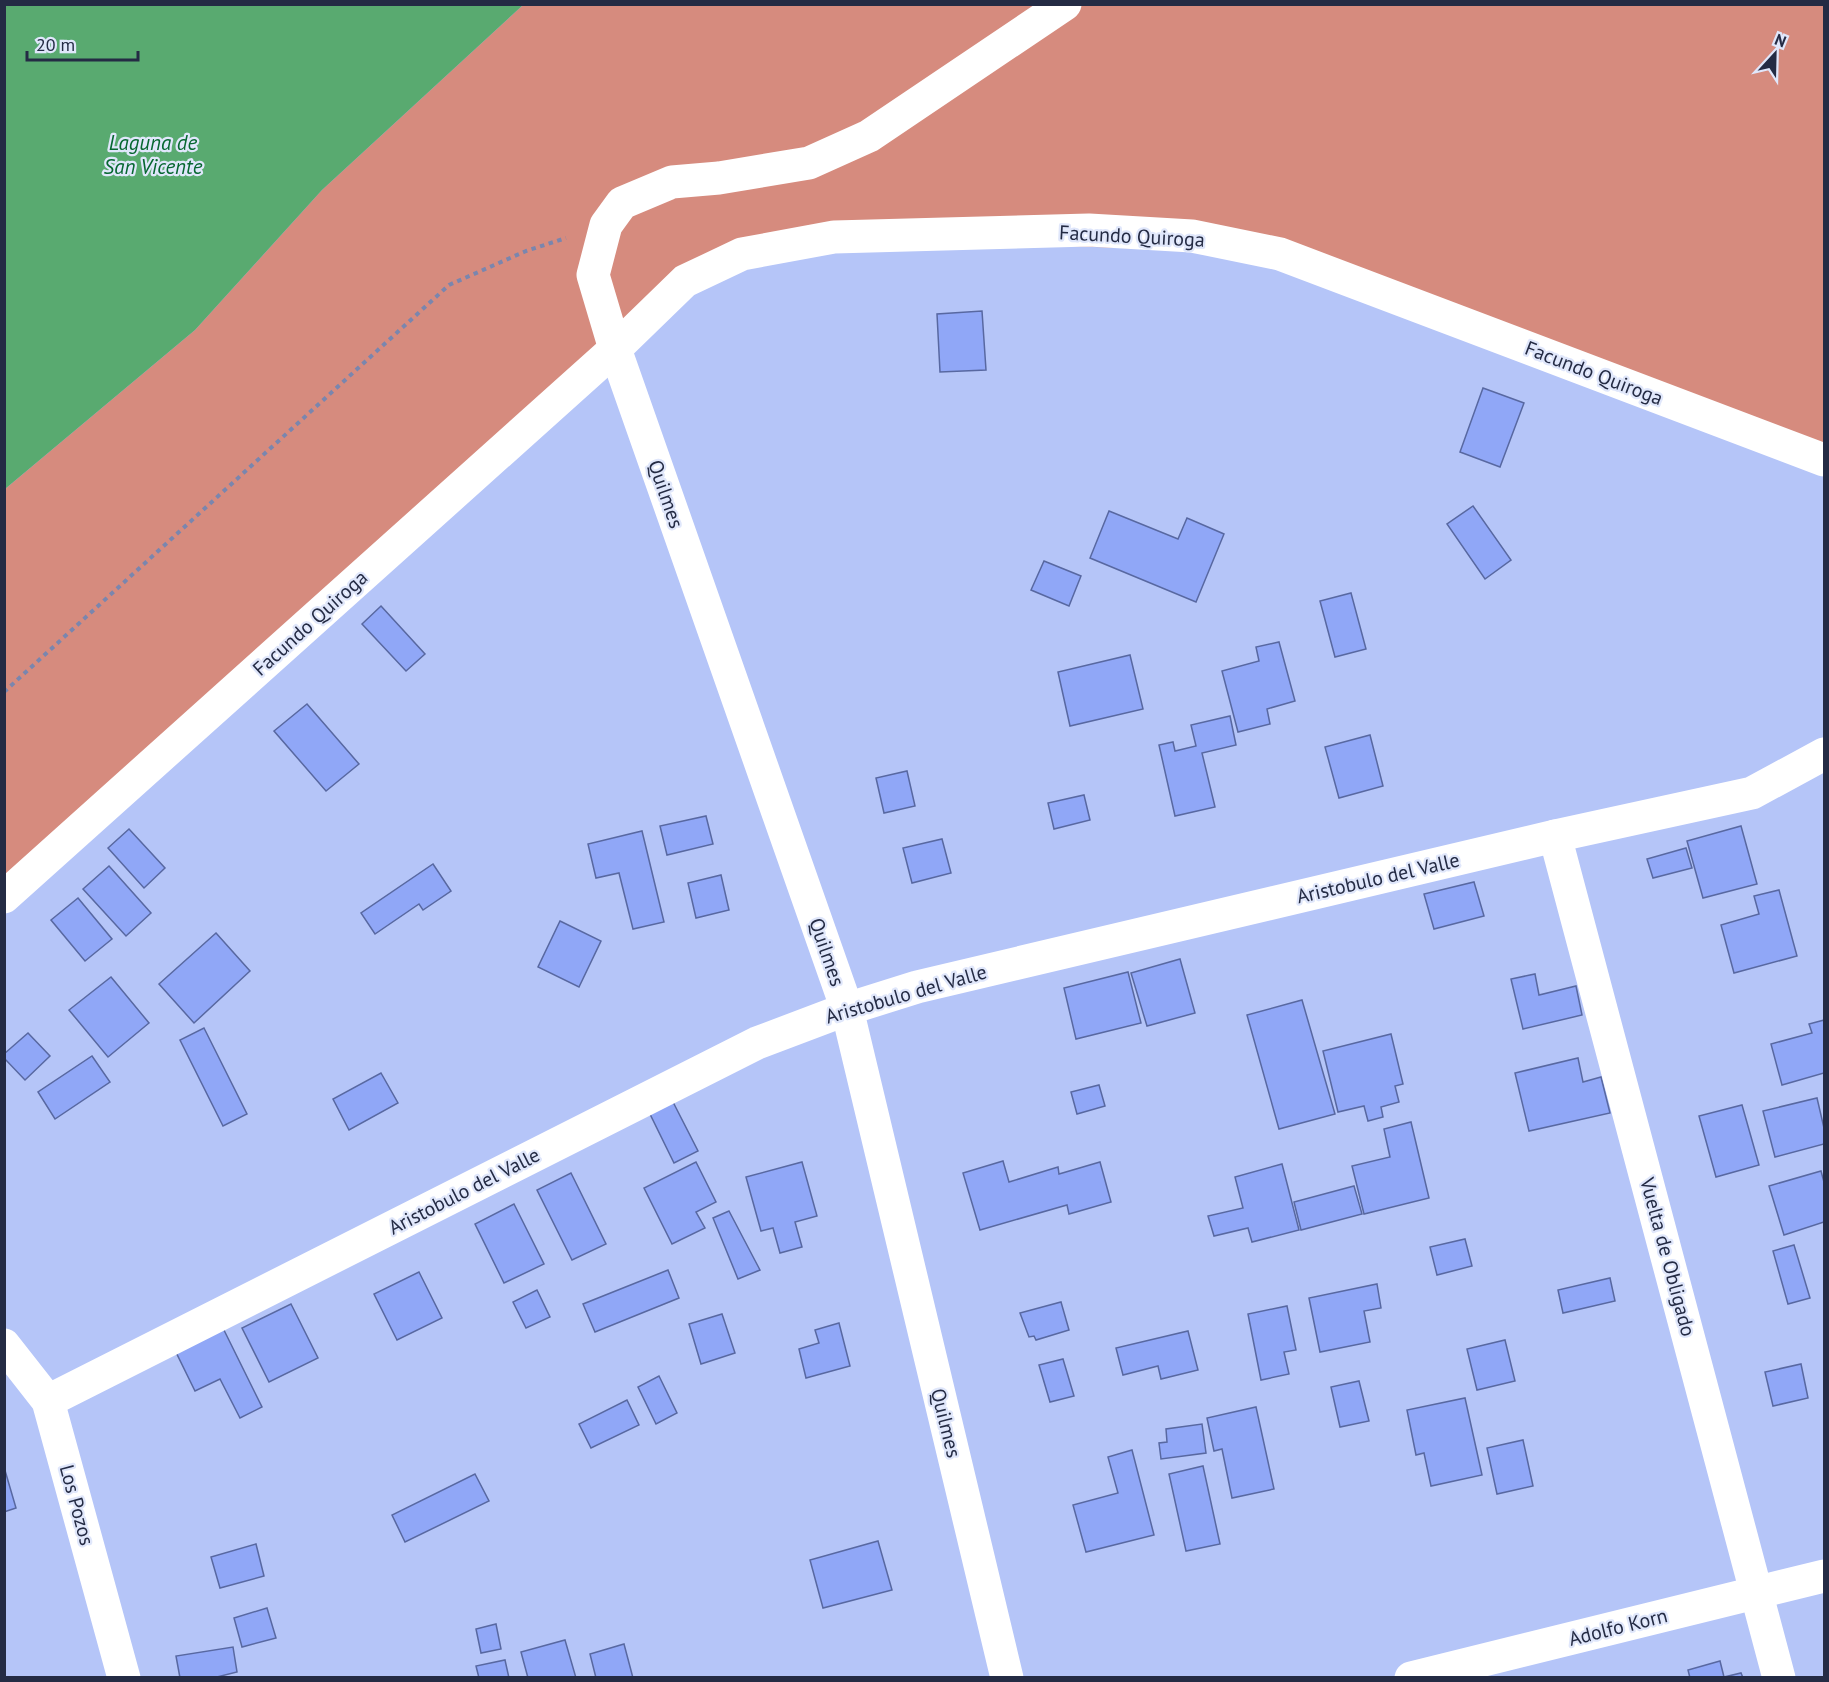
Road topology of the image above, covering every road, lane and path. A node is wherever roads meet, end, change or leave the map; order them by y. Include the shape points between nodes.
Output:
1 (1065, 4) edge
2 (606, 225) junction
3 (615, 349) junction
4 (1824, 460) edge
5 (4, 692) edge
6 (1824, 754) edge
7 (1555, 836) junction
8 (4, 897) edge
9 (847, 1009) junction
10 (4, 1345) edge
11 (48, 1401) junction
12 (1824, 1576) edge
13 (1758, 1592) junction
14 (123, 1677) edge
15 (1007, 1677) edge
16 (1411, 1677) edge
17 (1779, 1677) edge

1 - 2 street via 869,135 810,163 672,182 622,203
2 - 3 street via 593,275
2 - 5 path via 526,251 449,285
3 - 4 street, Facundo Quiroga via 685,281 742,254 834,237 1089,230 1192,236 1280,254
3 - 8 street, Facundo Quiroga
3 - 9 street, Quilmes
6 - 7 street, Aristobulo del Valle via 1752,793
7 - 9 street, Aristobulo del Valle via 917,987
7 - 13 street, Vuelta de Obligado
9 - 11 street, Aristobulo del Valle via 757,1043
9 - 15 street, Quilmes
10 - 11 street, Los Pozos
11 - 14 street, Los Pozos
12 - 13 street, Adolfo Korn
13 - 16 street, Adolfo Korn
13 - 17 street, Vuelta de Obligado

